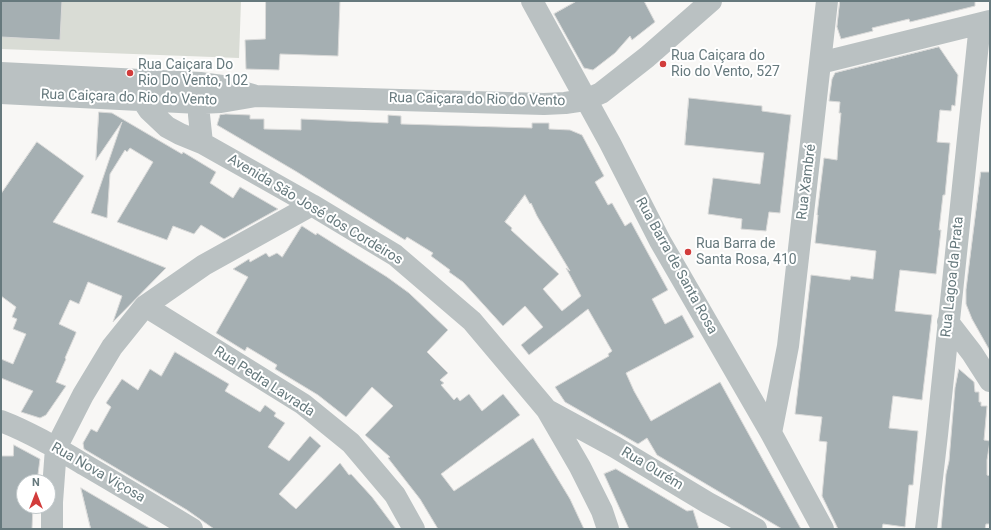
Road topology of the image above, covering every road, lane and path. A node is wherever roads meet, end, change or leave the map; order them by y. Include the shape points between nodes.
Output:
1 (532, 1) edge
2 (710, 1) edge
3 (827, 1) edge
4 (985, 23) edge
5 (820, 63) junction
6 (1, 72) edge
7 (143, 91) junction
8 (1, 93) edge
9 (200, 93) junction
10 (585, 100) junction
11 (202, 143) junction
12 (312, 206) junction
13 (145, 306) junction
14 (948, 322) junction
15 (990, 381) edge
16 (547, 410) junction
17 (1, 422) edge
18 (771, 434) junction
19 (56, 448) junction
20 (52, 529) edge
21 (192, 529) edge
22 (414, 529) edge
23 (608, 529) edge
24 (756, 529) edge
25 (823, 529) edge
26 (926, 529) edge

1 - 10 street, Rua Barra de Santa Rosa
2 - 10 street, Rua Caiçara do Rio do Vento via 647,57 601,93
3 - 5 street, Rua Xambré
4 - 5 street
4 - 14 street, Rua Lagoa da Prata
5 - 18 street, Rua Xambré via 788,346
6 - 7 street, Rua Caiçara do Rio do Vento
7 - 8 street, Rua Caiçara do Rio do Vento
7 - 9 street, Rua Caiçara do Rio do Vento
7 - 11 street, Avenida São José dos Cordeiros via 153,115 167,127
9 - 10 street, Rua Caiçara do Rio do Vento via 221,102 256,96 544,104
9 - 11 street
10 - 18 street, Rua Barra de Santa Rosa via 660,241
11 - 12 street, Avenida São José dos Cordeiros
12 - 13 street via 204,265
12 - 16 street, Avenida São José dos Cordeiros via 395,255 472,321
13 - 19 street via 112,347 83,394
13 - 22 street, Rua Pedra Lavrada via 303,404 351,443 395,495
14 - 15 street
14 - 26 street, Rua Lagoa da Prata
16 - 23 street, Avenida São José dos Cordeiros via 580,467
16 - 24 street, Rua Ourém
17 - 19 street, Rua Nova Viçosa
18 - 25 street, Rua Barra de Santa Rosa
19 - 20 street
19 - 21 street, Rua Nova Viçosa

